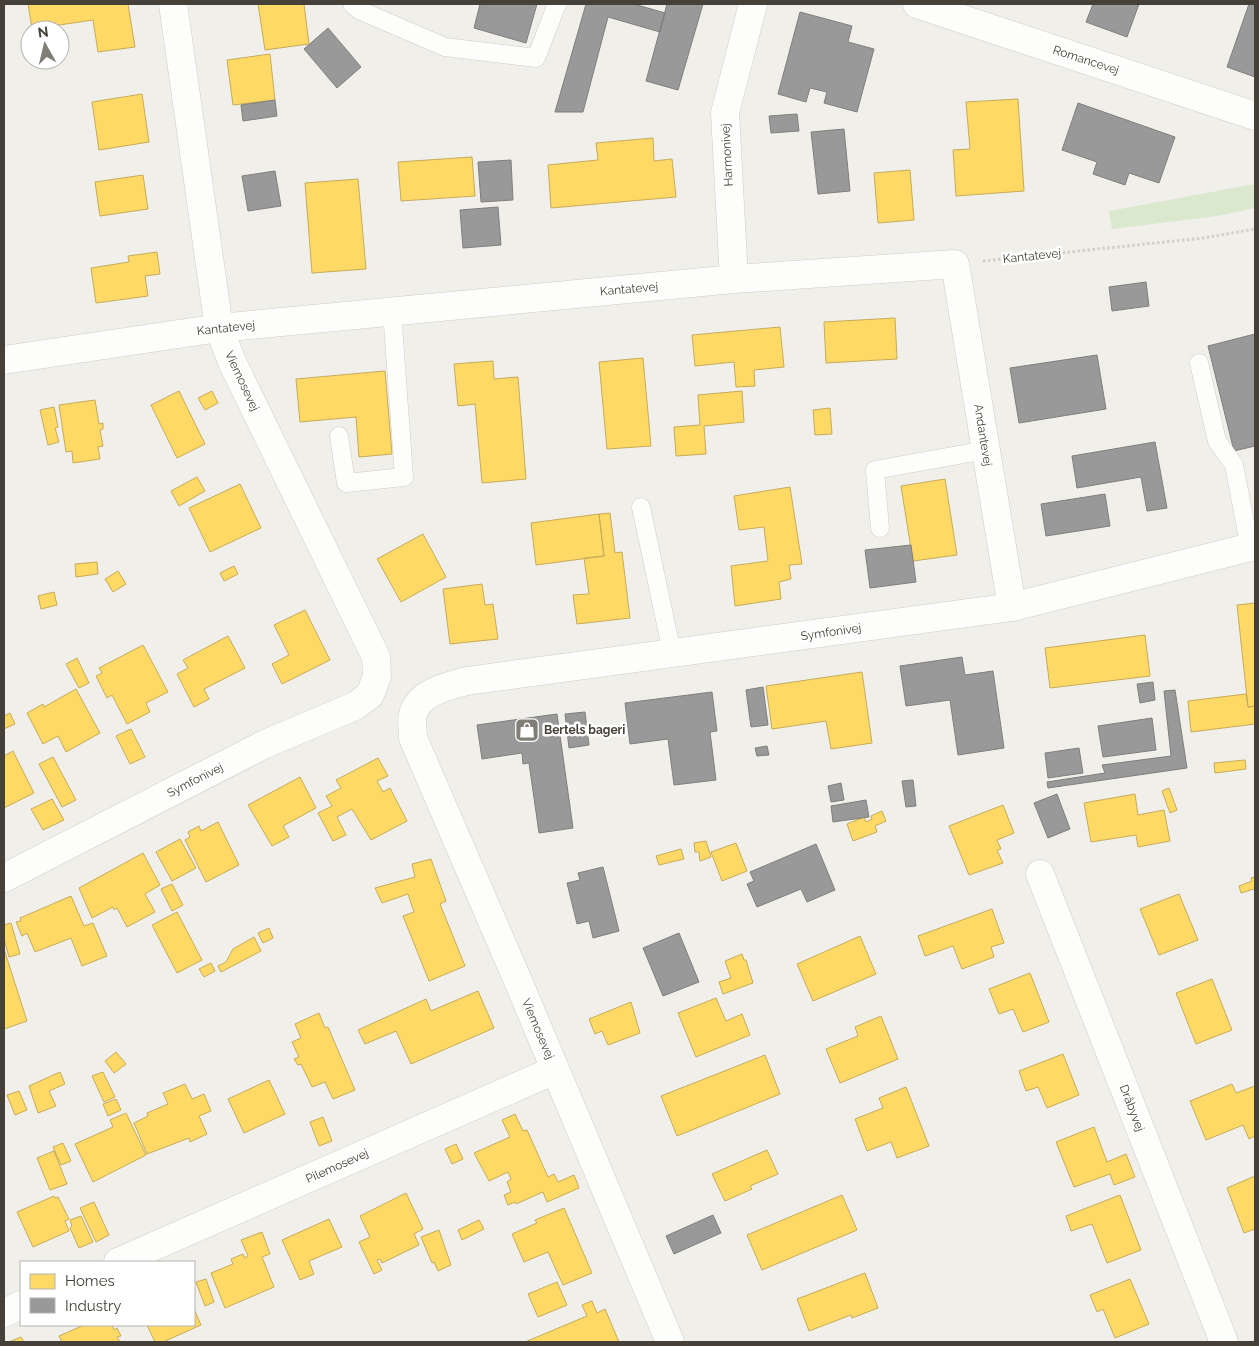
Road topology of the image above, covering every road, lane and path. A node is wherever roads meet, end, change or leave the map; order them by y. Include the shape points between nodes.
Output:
1 (173, 4) edge
2 (352, 4) edge
3 (557, 4) edge
4 (753, 4) edge
5 (917, 4) edge
6 (1255, 116) edge
7 (1255, 229) edge
8 (955, 264) junction
9 (734, 279) junction
10 (392, 312) junction
11 (219, 328) junction
12 (4, 360) edge
13 (1199, 363) dead end
14 (340, 436) dead end
15 (986, 450) junction
16 (641, 508) dead end
17 (880, 528) dead end
18 (1253, 547) edge
19 (1012, 607) junction
20 (672, 653) junction
21 (377, 676) joint
22 (412, 714) joint
23 (1040, 874) dead end
24 (4, 878) edge
25 (555, 1070) junction
26 (120, 1261) edge
27 (20, 1305) edge
28 (4, 1313) edge
29 (670, 1342) edge
30 (1224, 1342) edge

1 - 11 street, Viemosevej
2 - 3 lane via 359,10 445,46 536,58
4 - 9 street, Harmonivej via 725,113
5 - 6 street, Romancevej
7 - 8 path, Kantatevej via 1202,238
8 - 9 street, Kantatevej
8 - 15 street, Andantevej
9 - 10 street, Kantatevej
10 - 11 street, Kantatevej
10 - 14 lane via 404,477 346,483
11 - 12 street, Kantatevej
11 - 21 street, Viemosevej via 232,362 376,657
13 - 18 lane via 1217,441 1234,465
15 - 17 lane via 875,470
15 - 19 street, Andantevej
16 - 20 lane
18 - 19 street, Symfonivej
19 - 20 street, Symfonivej
20 - 22 street, Symfonivej via 467,681 440,688 422,700
21 - 24 street, Symfonivej via 370,695 355,706 265,744
22 - 25 street, Viemosevej via 413,738
23 - 30 street, Dråbyvej
25 - 26 street, Pilemosevej
25 - 29 street, Viemosevej
27 - 28 street

